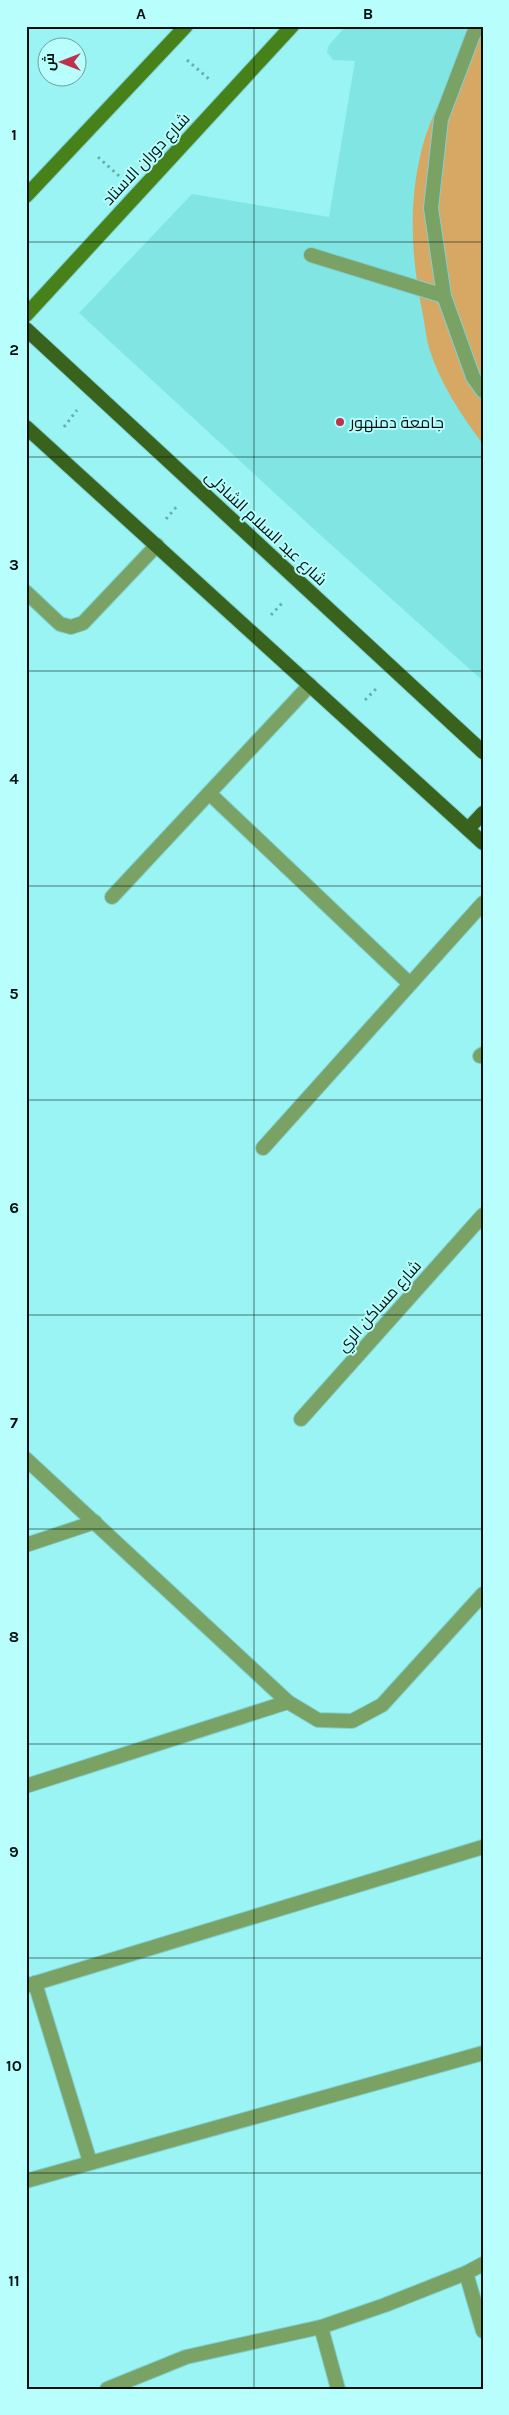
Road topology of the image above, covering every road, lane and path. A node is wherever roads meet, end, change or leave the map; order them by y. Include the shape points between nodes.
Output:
1 (186, 26) edge
2 (292, 26) edge
3 (479, 26) edge
4 (169, 45) junction
5 (228, 95) junction
6 (79, 140) junction
7 (138, 193) junction
8 (26, 196) edge
9 (311, 255) dead end
10 (444, 296) junction
11 (26, 315) edge
12 (26, 329) edge
13 (92, 390) junction
14 (483, 391) edge
15 (28, 433) edge
16 (49, 447) junction
17 (195, 485) junction
18 (153, 542) junction
19 (300, 583) junction
20 (26, 592) edge
21 (254, 635) junction
22 (394, 670) junction
23 (310, 685) junction
24 (347, 719) junction
25 (483, 752) edge
26 (209, 794) junction
27 (483, 813) edge
28 (468, 829) junction
29 (483, 843) edge
30 (112, 897) dead end
31 (483, 903) edge
32 (410, 984) junction
33 (263, 1148) dead end
34 (483, 1215) edge
35 (301, 1419) dead end
36 (26, 1459) edge
37 (94, 1522) junction
38 (26, 1545) edge
39 (483, 1594) edge
40 (288, 1702) junction
41 (26, 1786) edge
42 (483, 1847) edge
43 (31, 1985) edge
44 (483, 2053) edge
45 (90, 2162) junction
46 (26, 2181) edge
47 (483, 2264) edge
48 (466, 2273) junction
49 (322, 2327) junction
50 (483, 2331) edge
51 (107, 2389) edge
52 (338, 2389) edge

1 - 4 main road
2 - 5 main road, شارع دوران الاستاد
3 - 10 street via 441,119 430,208
4 - 5 path
4 - 6 main road
5 - 7 main road, شارع دوران الاستاد
6 - 7 path
6 - 8 main road
7 - 11 main road, شارع دوران الاستاد
9 - 10 street
10 - 14 street via 473,377
12 - 13 main road, شارع عبد السلام الشاذلى
13 - 16 path
13 - 17 main road, شارع عبد السلام الشاذلى
15 - 16 main road
16 - 18 main road
17 - 18 path
17 - 19 main road, شارع عبد السلام الشاذلى
18 - 20 street via 83,622 71,627 60,624
18 - 21 main road
19 - 21 path
19 - 22 main road, شارع عبد السلام الشاذلى
21 - 23 main road
22 - 24 path
22 - 25 main road, شارع عبد السلام الشاذلى
23 - 24 main road
23 - 26 street
24 - 28 main road
26 - 30 street
26 - 32 street
27 - 28 main road
28 - 29 main road
31 - 32 street
32 - 33 street
34 - 35 street, شارع مساكن الري
36 - 37 street
37 - 38 street
37 - 40 street
39 - 40 street via 382,1705 352,1721 318,1720
40 - 41 street
42 - 43 street
43 - 45 street
44 - 45 street
45 - 46 street
47 - 48 street
48 - 49 street
48 - 50 street
49 - 51 street via 186,2357
49 - 52 street

